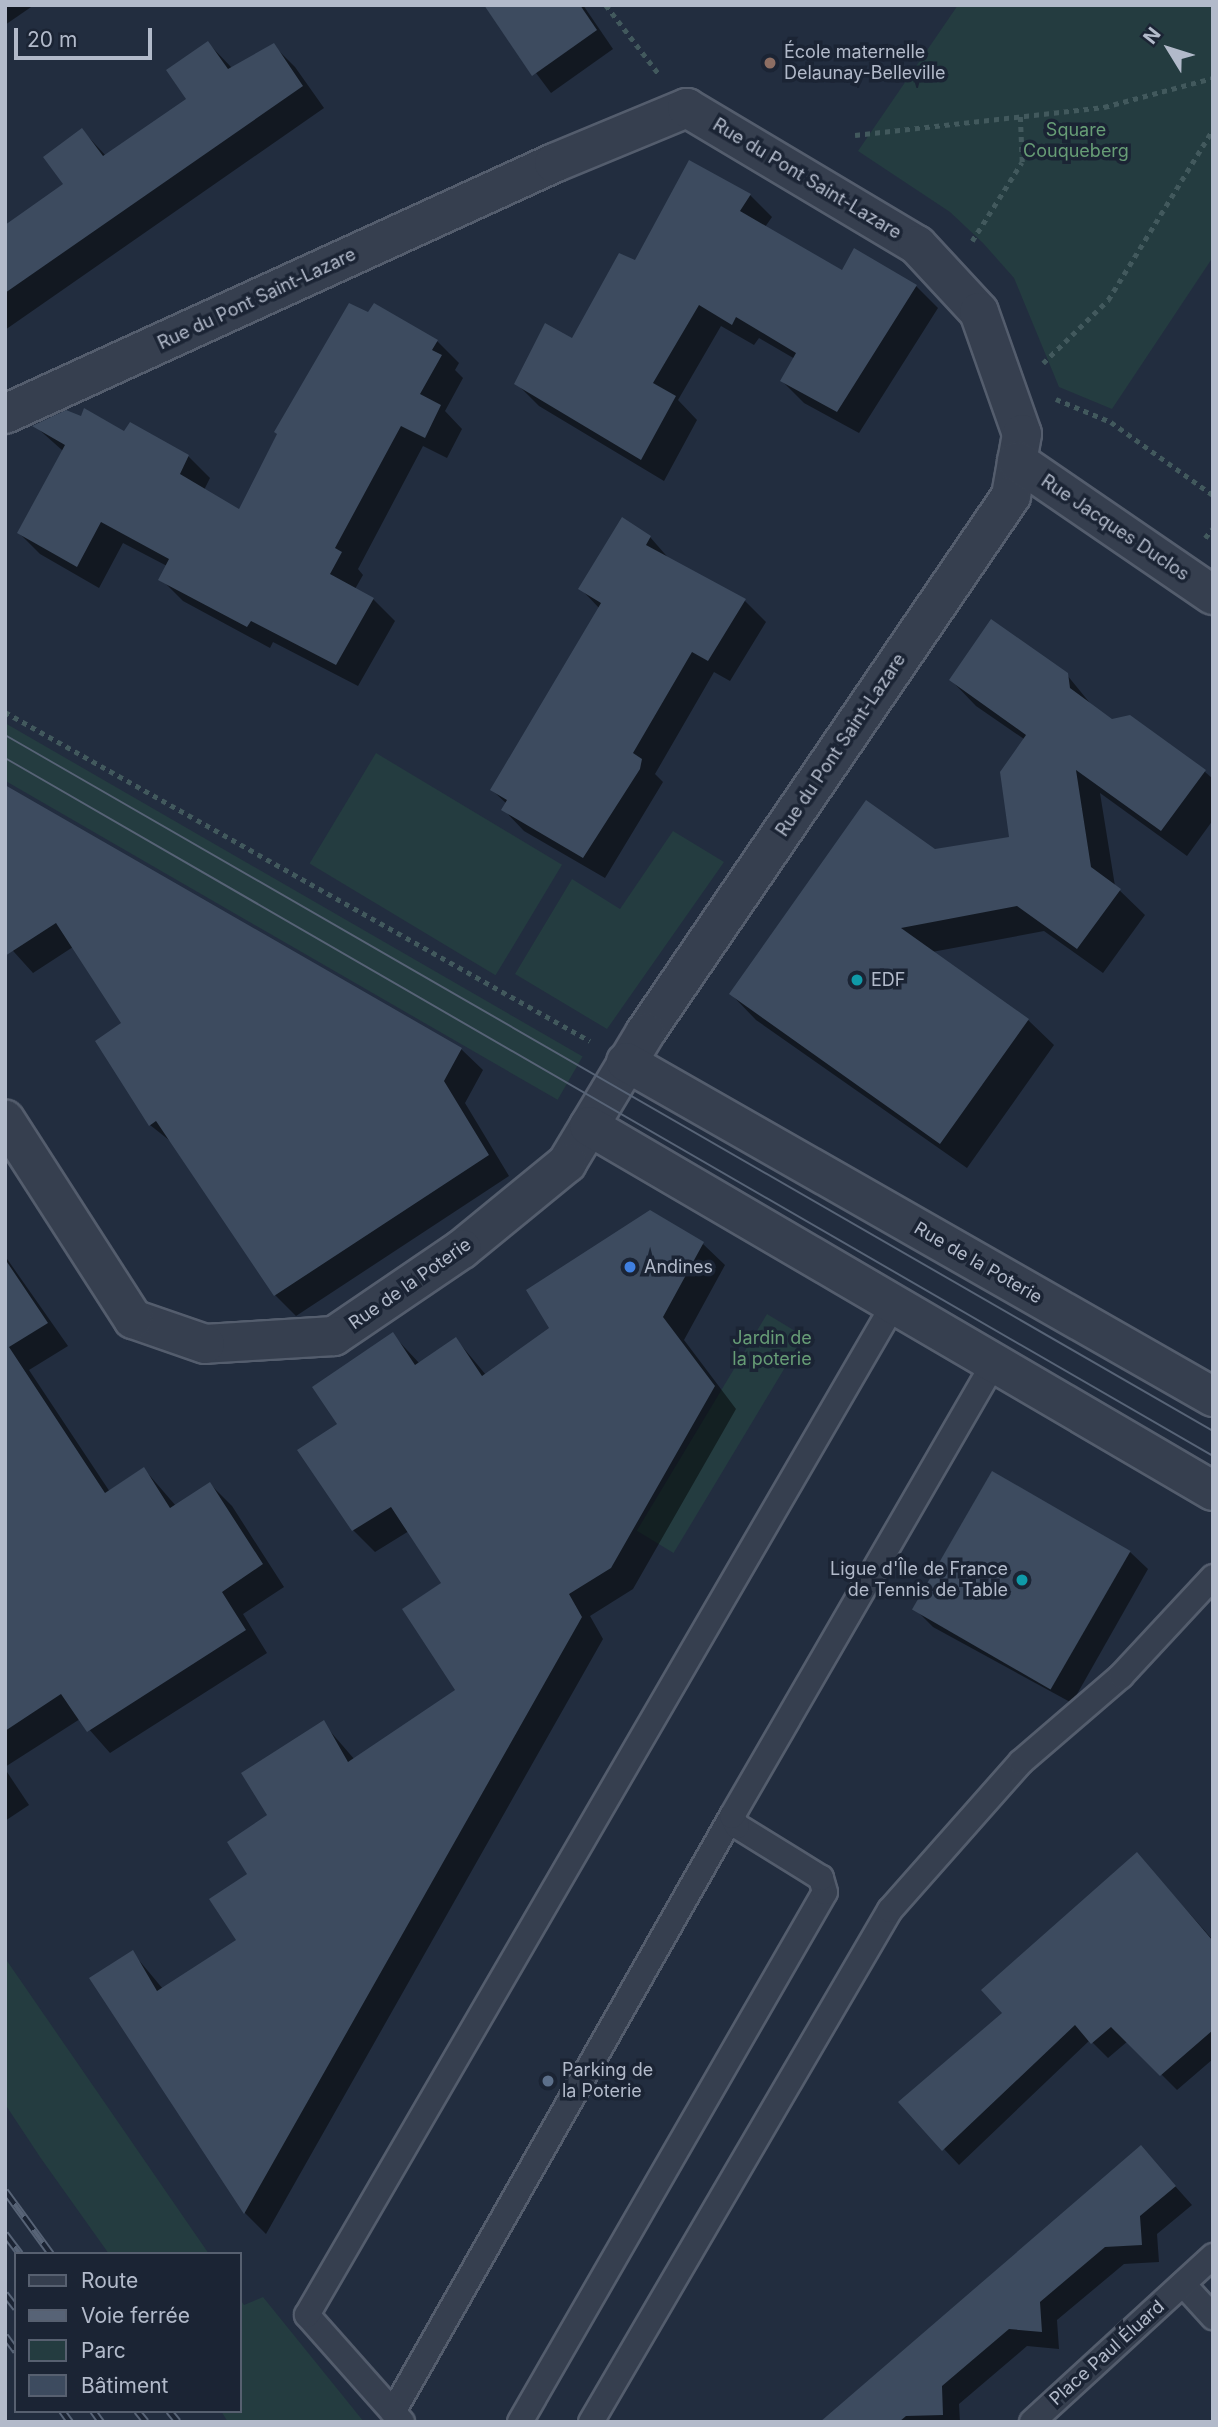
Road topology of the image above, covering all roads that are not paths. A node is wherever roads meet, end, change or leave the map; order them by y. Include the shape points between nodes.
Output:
1 (5, 414) edge
2 (1017, 461) junction
3 (1213, 595) edge
4 (626, 1062) junction
5 (5, 1120) edge
6 (589, 1126) junction
7 (894, 1304) junction
8 (994, 1363) junction
9 (1213, 1397) edge
10 (1213, 1491) edge
11 (1213, 1577) edge
12 (732, 1816) junction
13 (1213, 2256) edge
14 (1183, 2284) junction
15 (1213, 2316) edge
16 (398, 2417) edge
17 (520, 2422) edge
18 (591, 2422) edge
19 (1032, 2422) edge

1 - 2 street, Rue du Pont Saint-Lazare via 554,163 687,108 917,245 979,312 1022,434
2 - 3 street, Rue Jacques Duclos
2 - 4 street, Rue du Pont Saint-Lazare via 1011,496
4 - 6 street, Rue de la Poterie
4 - 9 street, Rue de la Poterie
5 - 6 street, Rue de la Poterie via 134,1319 205,1344 334,1336 473,1241 567,1163
6 - 7 street
7 - 8 street
7 - 16 lane via 307,2315
8 - 10 street
8 - 12 lane
11 - 18 lane via 1122,1676 1021,1762 890,1910
12 - 16 lane
12 - 17 lane via 737,1826 821,1878 825,1892
13 - 14 lane, Place Paul Éluard
14 - 15 lane
14 - 19 lane, Place Paul Éluard

